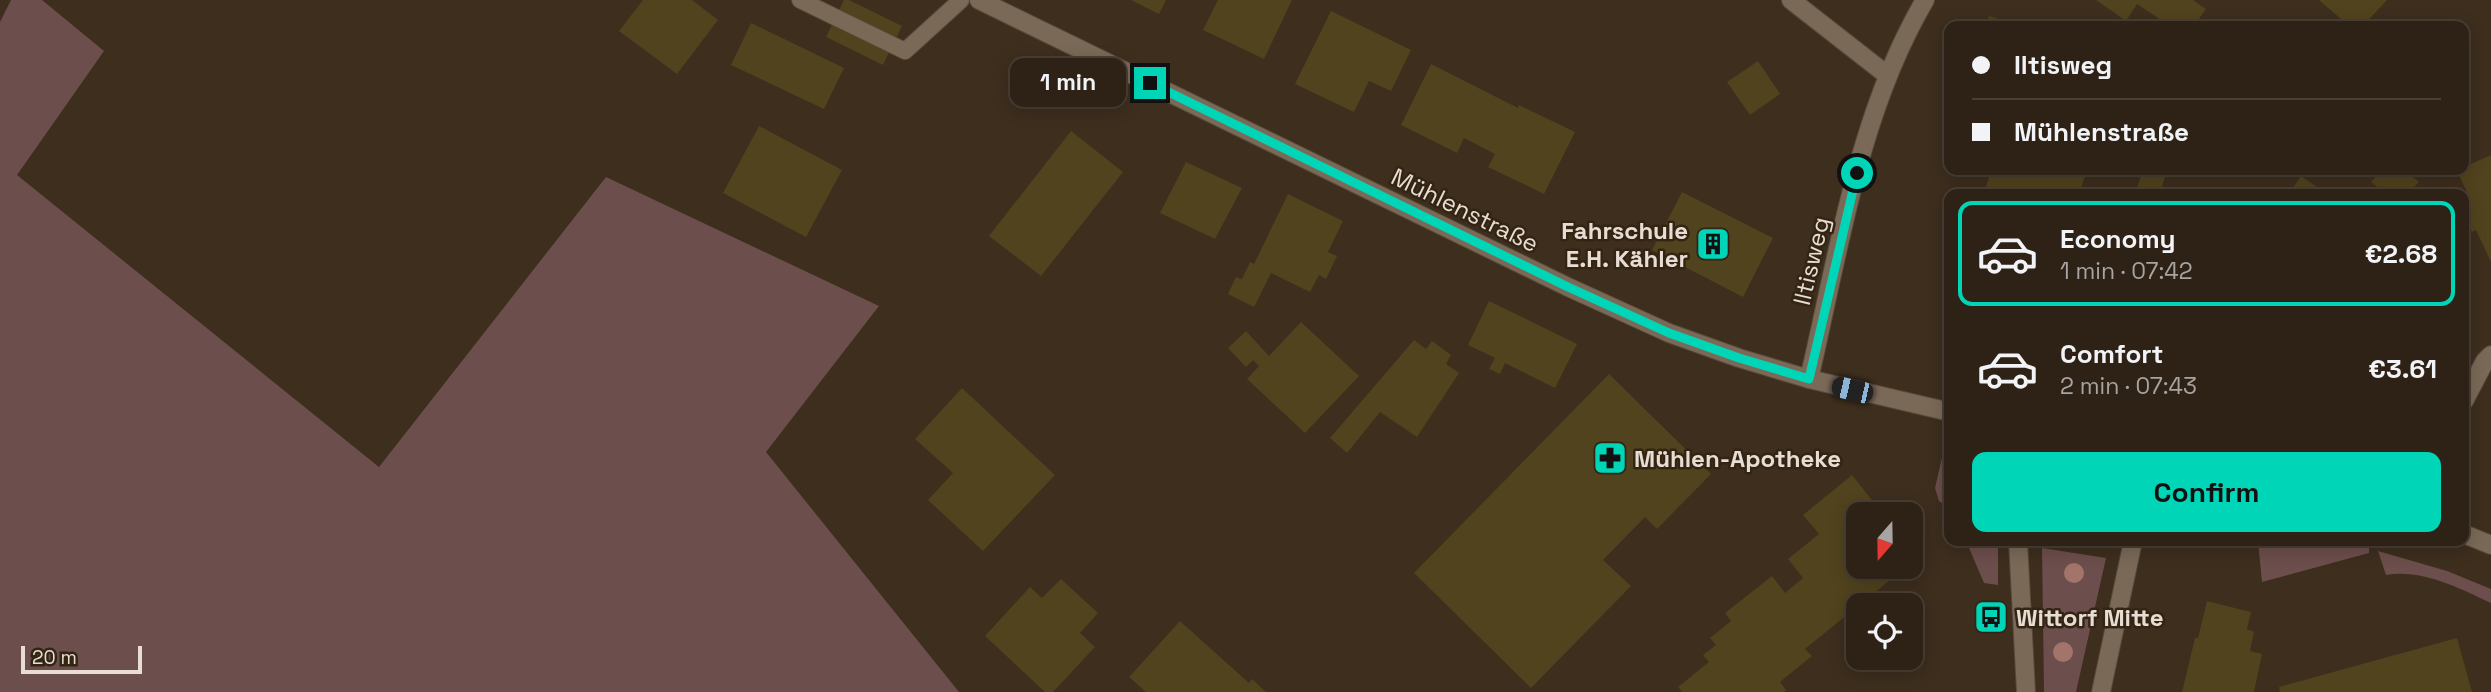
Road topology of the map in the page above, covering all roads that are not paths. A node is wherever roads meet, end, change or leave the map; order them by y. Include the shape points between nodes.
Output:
1 (800, 0) edge
2 (961, 0) edge
3 (979, 0) edge
4 (1791, 0) edge
5 (1925, 0) edge
6 (1887, 75) junction
7 (2491, 355) edge
8 (1809, 379) junction
9 (2469, 391) edge
10 (1944, 411) edge
11 (2469, 536) edge
12 (2491, 545) edge
13 (2018, 546) edge
14 (2132, 546) edge
15 (2026, 692) edge
16 (2101, 692) edge

1 - 2 lane via 905,51
3 - 8 street, Mühlenstraße via 1581,293 1669,333
4 - 6 street
5 - 6 street, Iltisweg
6 - 8 street, Iltisweg via 1851,196
7 - 9 street
8 - 10 street, Mühlenstraße
11 - 12 street
13 - 15 street
14 - 16 street

